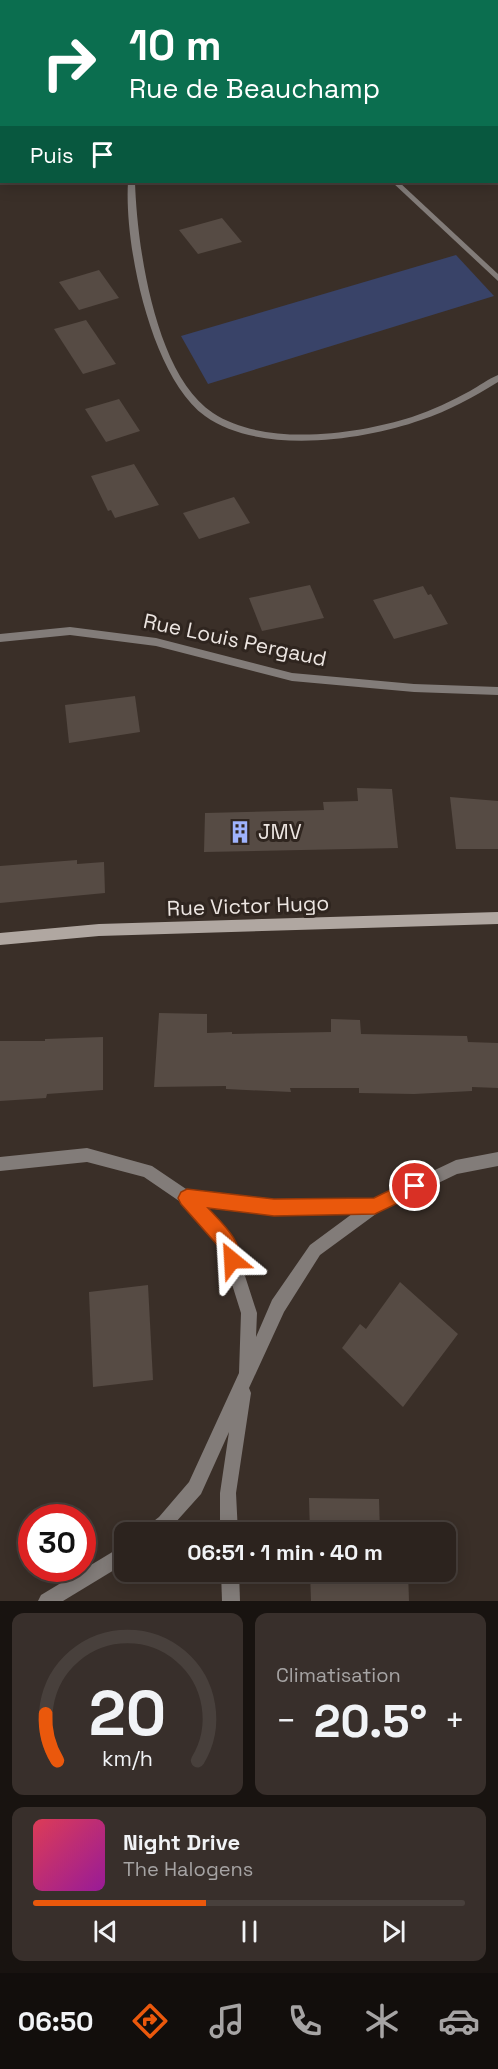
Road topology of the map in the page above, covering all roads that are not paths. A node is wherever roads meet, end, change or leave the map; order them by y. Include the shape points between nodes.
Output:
1 (131, 183) edge
2 (396, 183) edge
3 (498, 279) edge
4 (498, 378) edge
5 (0, 638) edge
6 (498, 691) edge
7 (498, 918) edge
8 (0, 939) edge
9 (498, 1159) edge
10 (0, 1164) edge
11 (187, 1198) junction
12 (375, 1206) junction
13 (246, 1378) junction
14 (166, 1522) edge
15 (229, 1522) edge
16 (114, 1560) edge
17 (230, 1582) edge
18 (47, 1601) edge
19 (231, 1601) edge

1 - 4 street via 130,216 153,323 181,387 207,413 239,429 274,437 309,438 418,418 466,398
2 - 3 street
5 - 6 street, Rue Louis Pergaud via 70,631 156,642 292,677
7 - 8 main road, Rue Victor Hugo via 99,930
9 - 12 street via 456,1167
10 - 11 street via 87,1155 147,1171
11 - 12 street via 274,1208
11 - 13 street via 226,1242 249,1313
12 - 13 street via 315,1250 278,1306
13 - 14 street via 195,1488
13 - 15 street via 228,1493
16 - 18 street
17 - 19 street

